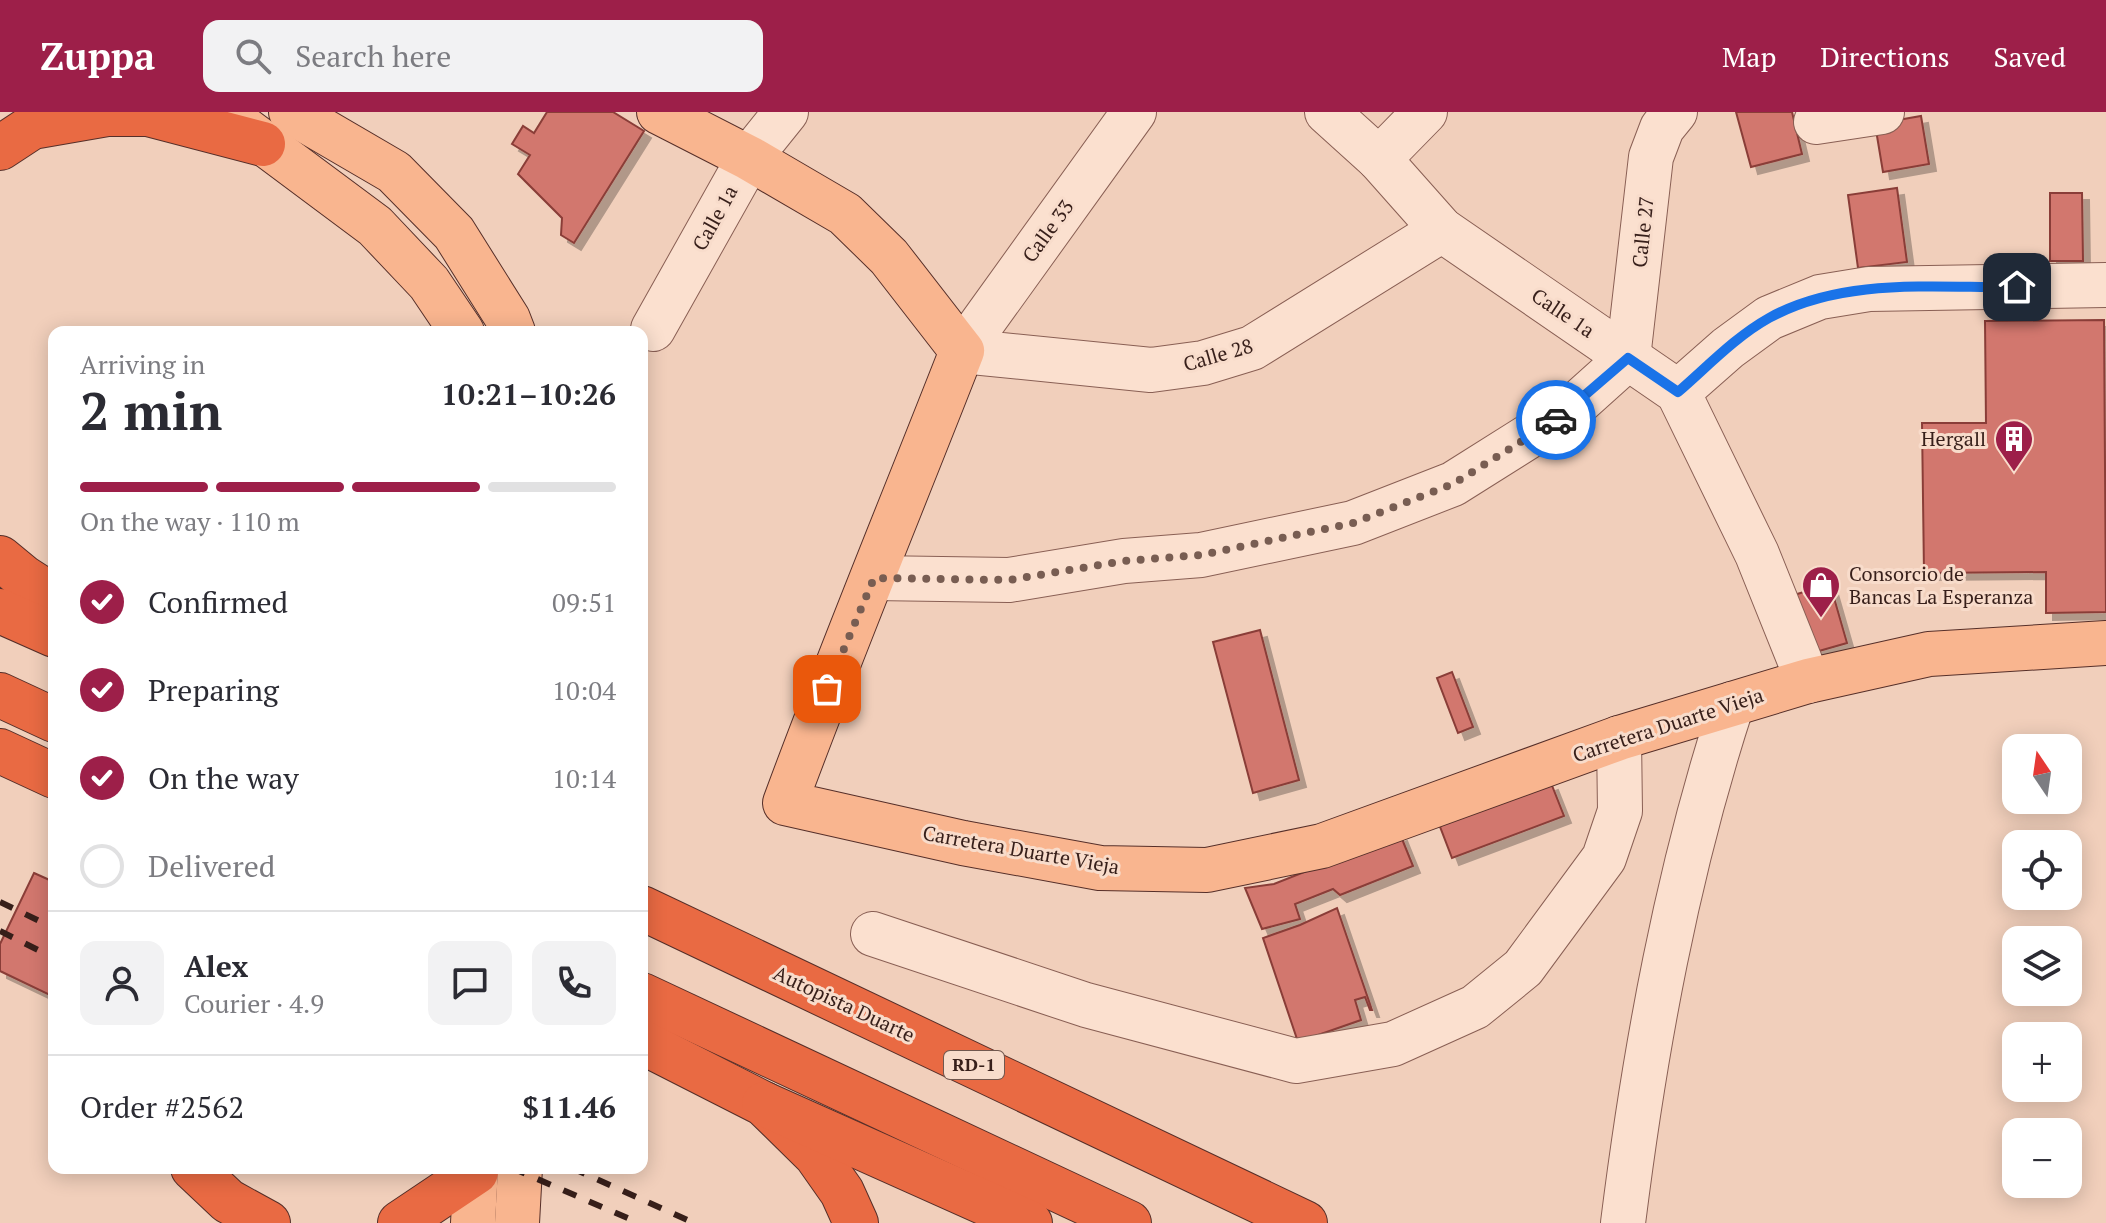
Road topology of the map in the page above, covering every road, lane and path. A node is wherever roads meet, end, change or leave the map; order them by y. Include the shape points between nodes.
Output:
1 (224, 112) edge
2 (291, 112) edge
3 (659, 112) edge
4 (786, 112) edge
5 (1134, 112) edge
6 (1327, 112) edge
7 (1425, 112) edge
8 (1675, 112) edge
9 (1882, 112) edge
10 (1816, 122) dead end
11 (263, 144) junction
12 (0, 148) edge
13 (749, 158) junction
14 (1379, 159) junction
15 (1442, 230) junction
16 (2106, 285) edge
17 (458, 326) edge
18 (511, 326) edge
19 (653, 329) dead end
20 (962, 351) junction
21 (1628, 358) junction
22 (1678, 392) junction
23 (0, 558) edge
24 (874, 578) junction
25 (48, 593) edge
26 (0, 611) edge
27 (48, 632) edge
28 (2106, 643) edge
29 (1808, 681) junction
30 (0, 695) edge
31 (1732, 704) junction
32 (48, 717) edge
33 (1619, 738) junction
34 (0, 751) edge
35 (48, 773) edge
36 (648, 911) edge
37 (873, 934) dead end
38 (648, 998) edge
39 (648, 1045) edge
40 (764, 1104) junction
41 (199, 1174) edge
42 (470, 1174) edge
43 (476, 1174) edge
44 (520, 1174) edge
45 (268, 1223) edge
46 (400, 1223) edge
47 (473, 1223) edge
48 (517, 1223) edge
49 (856, 1223) edge
50 (1030, 1223) edge
51 (1129, 1223) edge
52 (1305, 1223) edge
53 (1623, 1223) edge

1 - 11 main road
2 - 18 main road via 394,172 454,233
3 - 13 main road
4 - 13 street, Calle 1a
5 - 20 street, Calle 33
6 - 14 street, Calle 1a
7 - 14 street
8 - 21 street, Calle 27 via 1651,157
9 - 10 street
11 - 12 highway via 148,114 107,114 32,127
11 - 17 main road via 375,226 429,283
13 - 19 street, Calle 1a
13 - 20 main road via 845,214 889,257
14 - 15 street, Calle 1a
15 - 20 street, Calle 28 via 1252,348 1203,363 1151,370
15 - 21 street, Calle 1a
16 - 22 street via 1869,289 1820,297 1769,318
20 - 24 main road, Carretera Duarte Vieja
21 - 22 street, Calle 1a
21 - 24 street via 1569,411 1467,476 1353,523 1201,555 1009,580
22 - 29 street, Calle 1a via 1757,554
23 - 25 highway
24 - 33 main road, Carretera Duarte Vieja via 785,803 1100,868 1207,870 1322,846
26 - 27 highway
28 - 29 main road, Carretera Duarte Vieja via 1929,654
29 - 31 main road, Carretera Duarte Vieja
30 - 32 highway
31 - 33 main road, Carretera Duarte Vieja
31 - 53 street via 1707,782 1661,981
33 - 37 street via 1620,811 1604,858 1523,968 1475,1007 1393,1044 1296,1061 1086,1005
34 - 35 highway
36 - 52 highway, Autopista Duarte / RD-1
38 - 51 highway
39 - 40 highway
40 - 49 highway via 816,1155
40 - 50 highway
41 - 45 highway via 228,1201
42 - 46 highway
43 - 47 main road
44 - 48 main road

